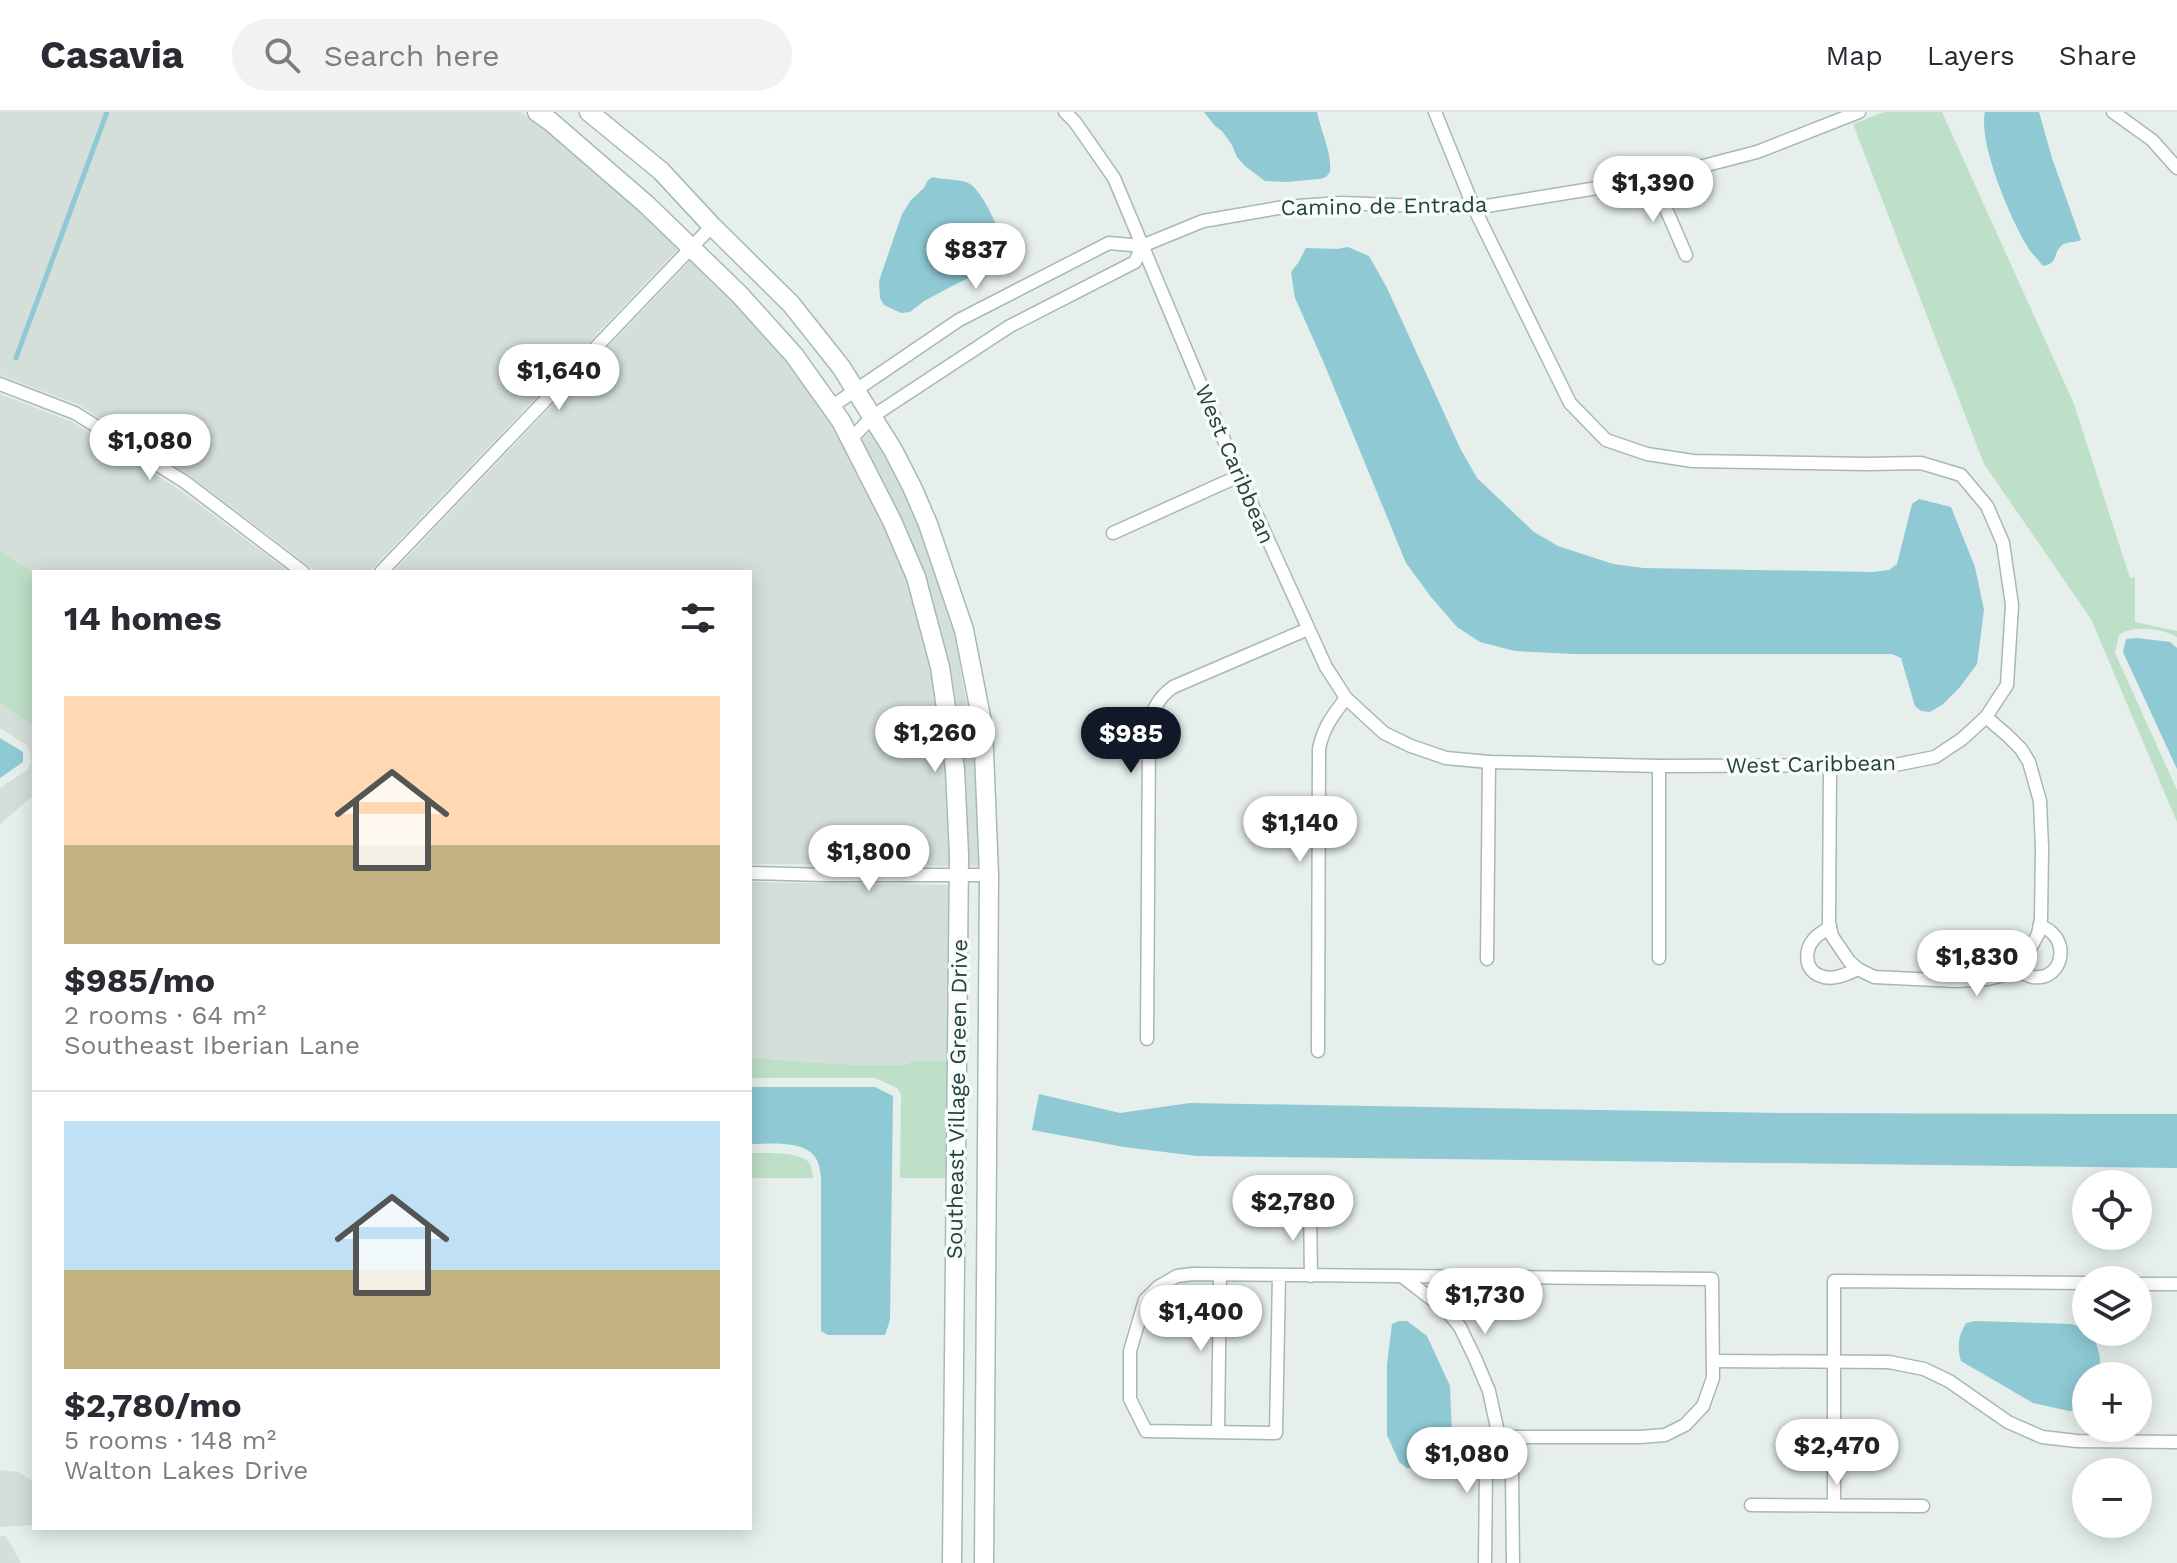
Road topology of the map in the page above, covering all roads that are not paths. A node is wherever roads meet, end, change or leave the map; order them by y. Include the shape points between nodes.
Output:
1 (537, 112) edge
2 (582, 112) edge
3 (589, 112) edge
4 (1065, 112) edge
5 (1435, 112) edge
6 (1859, 112) edge
7 (2113, 112) edge
8 (564, 134) junction
9 (2177, 168) edge
10 (1653, 179) junction
11 (1474, 208) junction
12 (712, 226) junction
13 (1142, 246) junction
14 (691, 248) junction
15 (1686, 255) dead end
16 (0, 384) edge
17 (857, 391) junction
18 (831, 407) junction
19 (873, 416) junction
20 (851, 439) junction
21 (1239, 476) junction
22 (1113, 533) dead end
23 (300, 570) edge
24 (383, 570) edge
25 (1308, 629) junction
26 (1346, 698) junction
27 (1986, 717) junction
28 (1489, 762) junction
29 (1830, 765) junction
30 (1659, 766) junction
31 (752, 873) edge
32 (989, 875) junction
33 (959, 876) junction
34 (2040, 925) junction
35 (1830, 927) junction
36 (1659, 958) dead end
37 (1487, 959) dead end
38 (1858, 969) junction
39 (2015, 969) junction
40 (1147, 1039) dead end
41 (1318, 1051) dead end
42 (1310, 1209) dead end
43 (1220, 1275) junction
44 (1279, 1275) junction
45 (1311, 1276) junction
46 (1403, 1277) junction
47 (2072, 1283) edge
48 (2152, 1284) edge
49 (2177, 1284) edge
50 (1713, 1361) junction
51 (1834, 1362) junction
52 (1218, 1432) junction
53 (1499, 1437) junction
54 (2177, 1442) edge
55 (1751, 1505) dead end
56 (1834, 1505) junction
57 (1923, 1506) dead end
58 (952, 1563) edge
59 (984, 1563) edge
60 (1485, 1563) edge
61 (1513, 1563) edge

1 - 8 street, Southeast Village Green Drive
2 - 8 street
3 - 12 street, Southeast Village Green Drive via 661,171
4 - 13 street, West Caribbean via 1114,178
5 - 11 street, West Caribbean
6 - 10 street, Camino de Entrada via 1757,152
7 - 9 street via 2152,140
8 - 14 street, Southeast Village Green Drive
10 - 11 street, Camino de Entrada
10 - 15 street
11 - 13 street, Camino de Entrada via 1341,203 1284,207 1203,221
11 - 27 street, West Caribbean via 1570,403 1606,440 1693,461 1921,463 1961,475 1987,506 2003,543 2012,605 2007,685
12 - 14 street
12 - 17 street, Southeast Village Green Drive via 791,304
13 - 17 street, Camino de Entrada via 1109,243 959,320
13 - 19 street, Camino de Entrada via 1135,262 1010,326
13 - 21 street, West Caribbean
14 - 18 street, Southeast Village Green Drive via 794,355
14 - 24 street
16 - 23 street via 75,413 185,482
17 - 18 street, Camino de Entrada
17 - 19 street, Southeast Village Green Drive
18 - 20 street, Southeast Village Green Drive
19 - 20 street, Camino de Entrada
19 - 32 street, Southeast Village Green Drive via 928,524 964,630 983,727
20 - 33 street, Southeast Village Green Drive via 916,577 940,667 955,769
21 - 22 street
21 - 25 street, West Caribbean
25 - 26 street, West Caribbean
25 - 40 street via 1173,687 1154,708 1149,736
26 - 28 street, West Caribbean via 1384,733 1411,746 1446,758
26 - 41 street via 1329,720 1319,749
27 - 29 street, West Caribbean via 1935,757 1895,765
27 - 34 street via 2021,749 2037,787
28 - 30 street, West Caribbean
28 - 37 street
29 - 30 street, West Caribbean
29 - 35 street
30 - 36 street
31 - 33 street
32 - 33 street
32 - 59 street, Southeast Village Green Drive
33 - 58 street, Southeast Village Green Drive
34 - 39 street
34 - 39 street via 2058,941 2059,966 2042,977
35 - 38 street via 1839,948
35 - 38 street via 1808,948 1809,967 1832,978
38 - 39 street via 1874,977 1956,981 1988,979
42 - 45 street
43 - 44 street
43 - 52 street
43 - 52 street via 1177,1276 1158,1287 1145,1300 1130,1351 1130,1399 1146,1431
44 - 45 street
44 - 52 street via 1276,1433
45 - 46 street
46 - 50 street via 1712,1279
46 - 53 street via 1460,1327 1489,1391
47 - 51 street via 1834,1281
48 - 49 street
50 - 51 street
50 - 53 street via 1703,1406 1685,1425 1665,1435
51 - 54 street via 1889,1362 1924,1369 2042,1437
51 - 56 street
53 - 60 street via 1486,1470
53 - 61 street via 1512,1473
55 - 56 street
56 - 57 street

